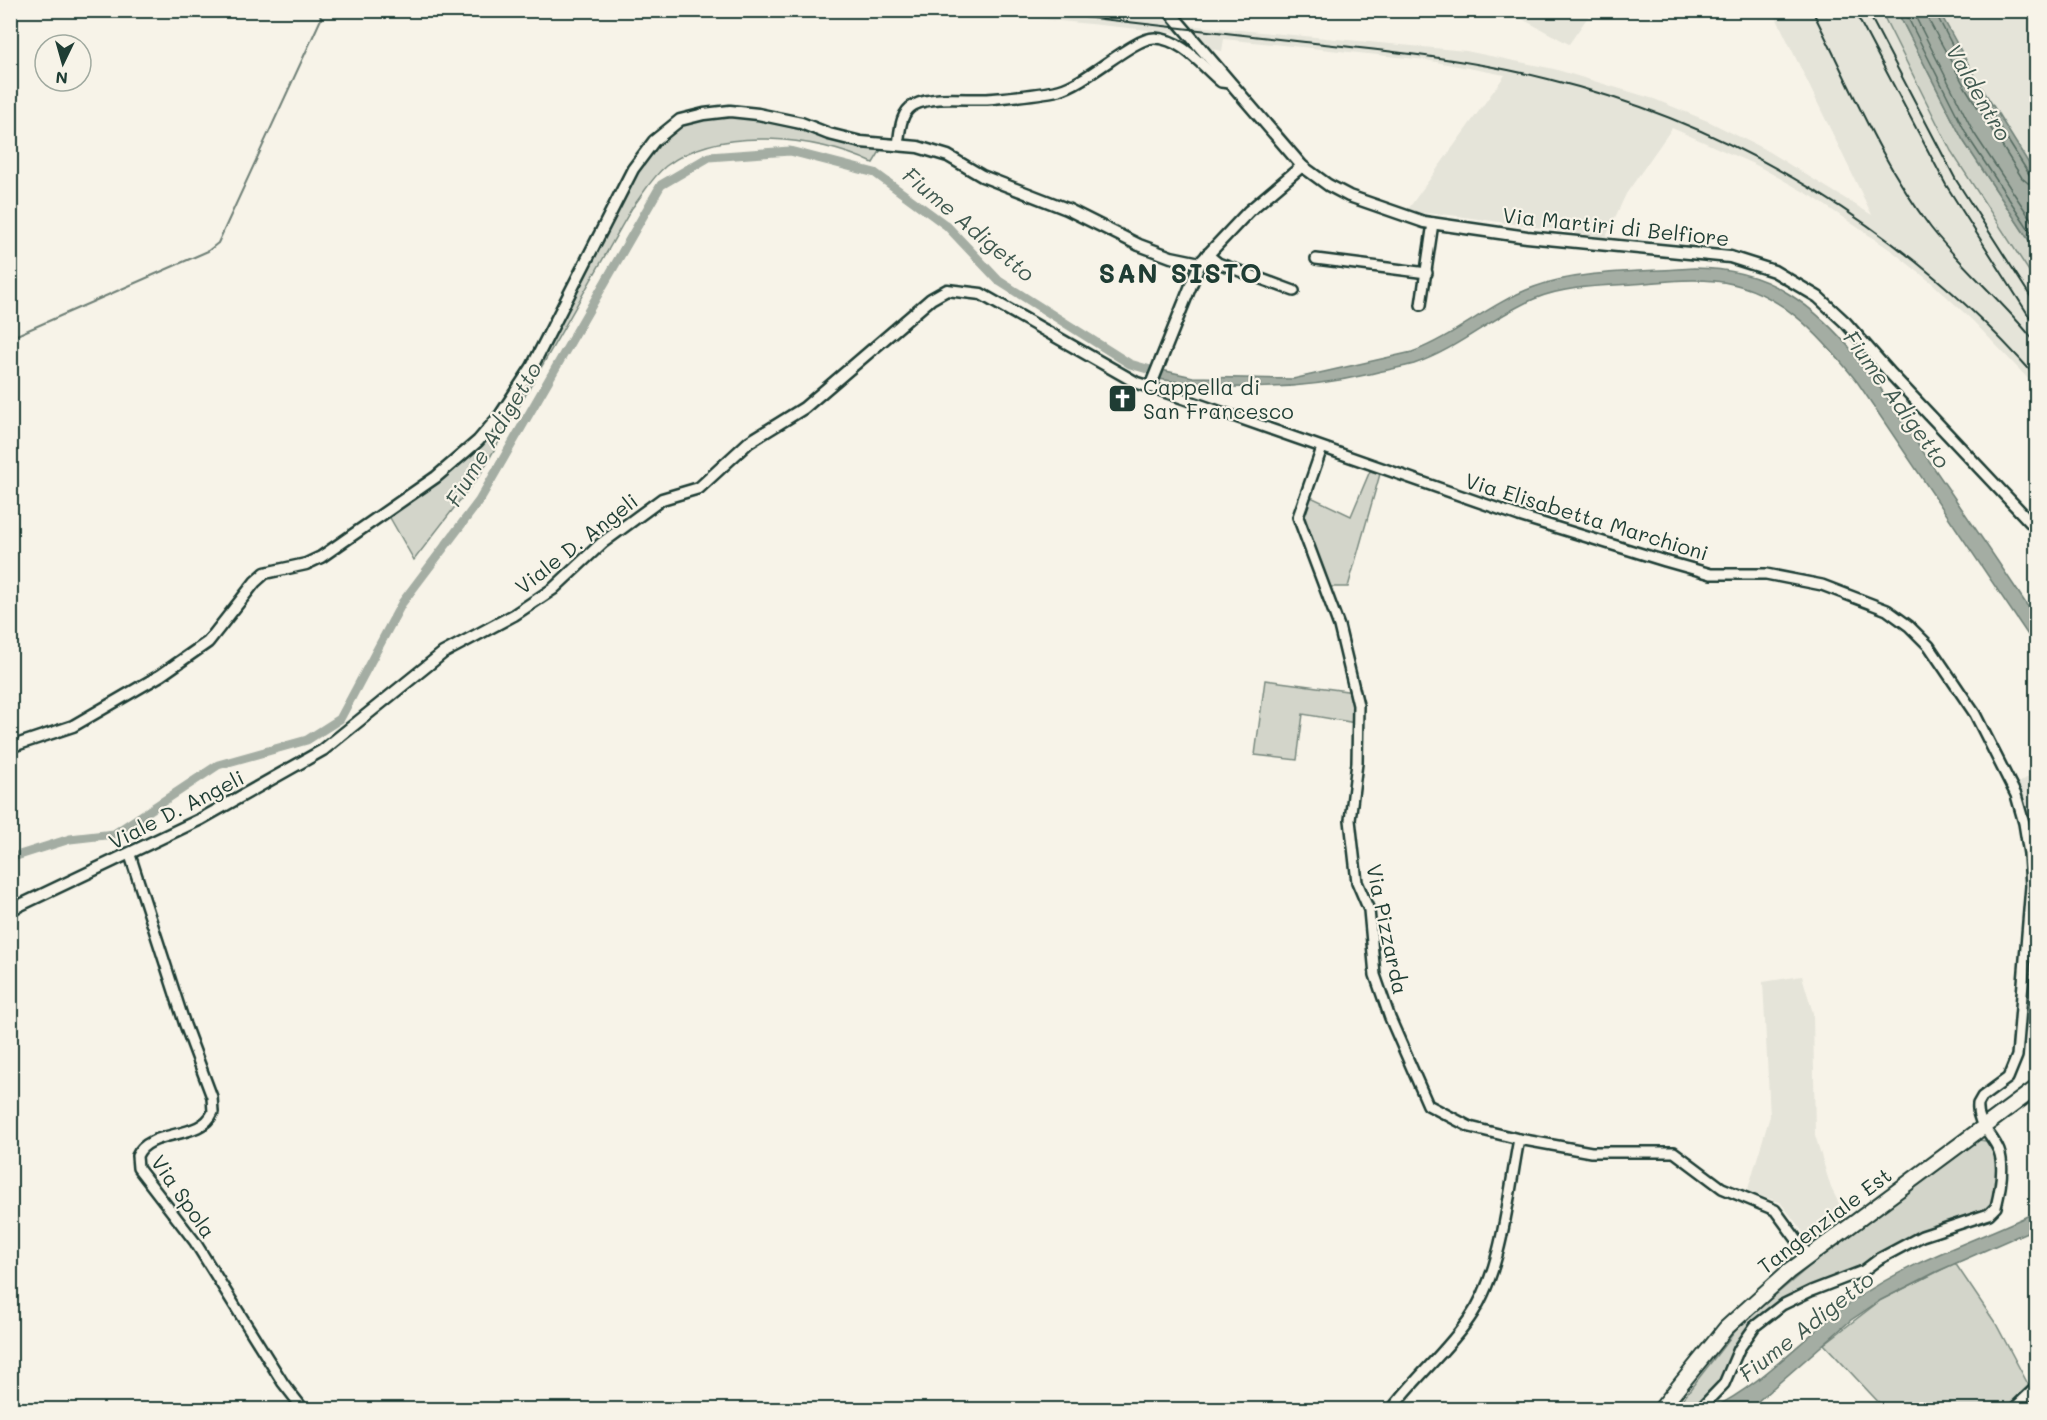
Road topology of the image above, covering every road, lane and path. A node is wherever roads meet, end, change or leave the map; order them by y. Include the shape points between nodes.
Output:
1 (1168, 10) edge
2 (1230, 83) junction
3 (898, 145) junction
4 (1302, 166) junction
5 (1433, 224) junction
6 (1204, 259) junction
7 (1316, 259) dead end
8 (1427, 273) junction
9 (1294, 291) dead end
10 (1421, 305) dead end
11 (1151, 384) junction
12 (1322, 448) junction
13 (2037, 528) edge
14 (10, 747) edge
15 (130, 855) junction
16 (10, 910) edge
17 (2037, 1088) edge
18 (1983, 1128) junction
19 (1519, 1138) junction
20 (1808, 1255) junction
21 (2037, 1388) edge
22 (303, 1410) edge
23 (1391, 1410) edge
24 (1660, 1410) edge
25 (1699, 1410) edge
26 (2013, 1410) edge

1 - 2 street, Via Martiri di Belfiore
2 - 3 street via 1221,82 1179,44 1153,37 1093,74 1060,89 914,105 903,117
2 - 4 street, Via Martiri di Belfiore
3 - 6 street via 948,156 982,176 1067,209 1171,257
3 - 14 street via 861,142 758,114 730,111 680,120 654,141 633,170 532,367 478,441 436,477 321,557 265,573 208,642 161,675 84,721
4 - 5 street, Via Martiri di Belfiore via 1328,185 1363,202
4 - 6 street via 1249,211
5 - 8 street
5 - 13 street, Via Martiri di Belfiore via 1730,257 1774,271 1818,297 1846,323
6 - 9 street
6 - 11 street
7 - 8 street
8 - 10 street
11 - 12 street, Via Elisabetta Marchioni
11 - 15 street, Viale D. Angeli via 1137,383 981,294 947,290 931,299 804,408 749,442 699,488 662,499 602,543 553,589 443,653 323,750 263,787
12 - 18 street, Via Elisabetta Marchioni via 1519,516 1712,574 1766,574 1822,585 1887,610 1929,646 1975,714 2004,768 2016,795 2029,854 2031,886 2017,1056 2008,1078 1978,1104
12 - 19 street, Via Pizzarda via 1298,517 1339,626 1358,705 1357,763 1350,820 1357,882 1370,910 1375,975 1428,1105 1470,1127
15 - 16 street, Viale D. Angeli
15 - 22 street, Via Spola via 212,1097 213,1112 204,1124 145,1145 137,1156 138,1168 195,1242
17 - 18 main road, Tangenziale Est
18 - 20 main road, Tangenziale Est
18 - 25 street, Via Elisabetta Marchioni via 2001,1159 1996,1207 1989,1214 1922,1236 1863,1271 1782,1305 1755,1326 1739,1349 1724,1384
19 - 20 street, Via Pizzarda via 1591,1152 1674,1152 1722,1188 1775,1210
19 - 23 street via 1489,1284 1470,1318
20 - 24 main road, Tangenziale Est via 1726,1328
21 - 26 street

